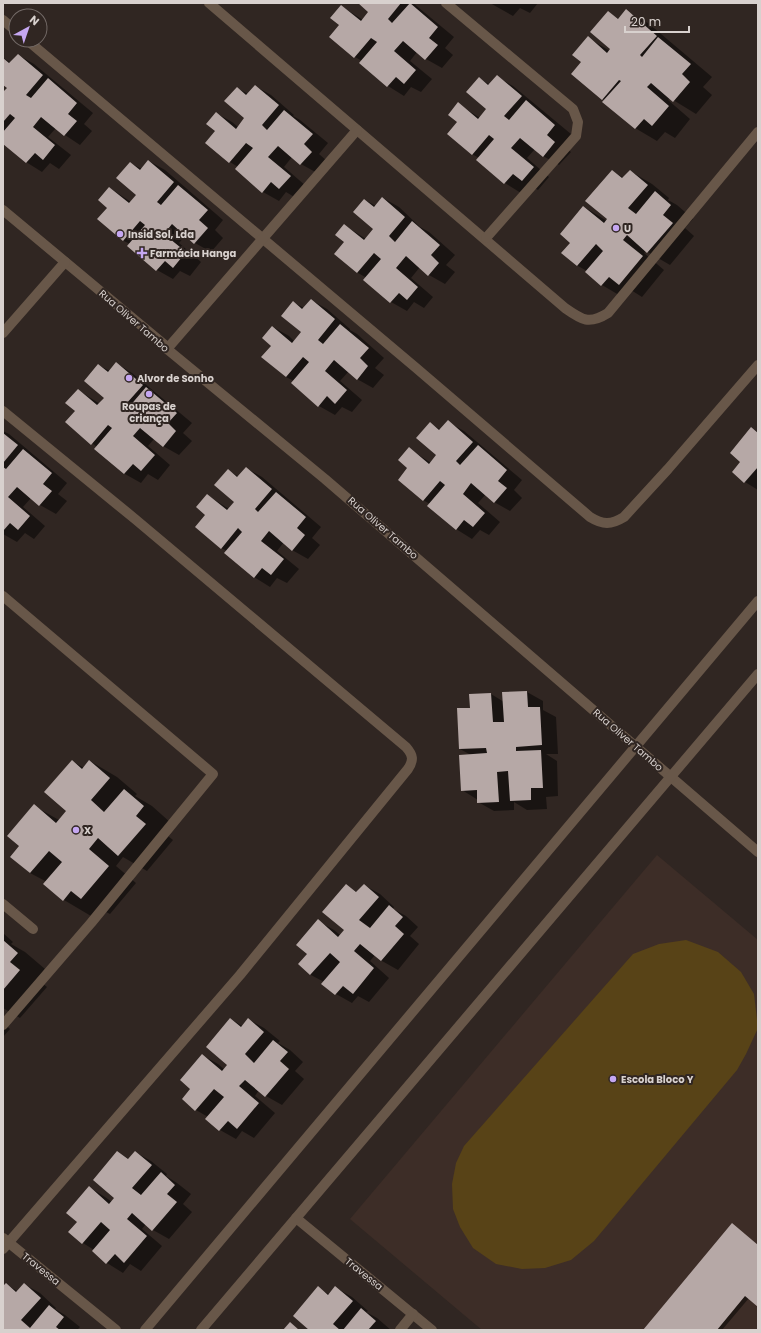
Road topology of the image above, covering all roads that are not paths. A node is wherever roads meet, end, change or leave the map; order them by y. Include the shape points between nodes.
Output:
1 (209, 3) edge
2 (446, 3) edge
3 (36, 48) edge
4 (357, 130) junction
5 (758, 132) edge
6 (3, 210) edge
7 (486, 238) junction
8 (263, 240) junction
9 (65, 262) junction
10 (3, 333) edge
11 (167, 349) junction
12 (758, 365) edge
13 (3, 411) edge
14 (3, 596) edge
15 (758, 601) edge
16 (758, 674) edge
17 (636, 746) junction
18 (670, 777) junction
19 (758, 852) edge
20 (3, 904) edge
21 (33, 929) dead end
22 (3, 1025) edge
23 (296, 1218) junction
24 (5, 1243) edge
25 (413, 1314) junction
26 (116, 1330) edge
27 (145, 1330) edge
28 (201, 1330) edge
29 (400, 1330) edge
30 (432, 1330) edge

1 - 4 street
2 - 7 street via 573,109 578,122 576,136
3 - 8 street
4 - 7 street
4 - 8 street
5 - 7 street via 608,312 598,319 588,320 579,317 565,308
6 - 9 street, Rua Oliver Tambo
8 - 11 street
8 - 12 street via 599,523 609,523 624,517
9 - 10 street
9 - 11 street, Rua Oliver Tambo
11 - 17 street, Rua Oliver Tambo via 325,479
13 - 24 street via 406,747 413,758 412,763 353,838 240,976
14 - 22 street via 213,774 91,923
15 - 17 street
16 - 18 street
17 - 18 street, Rua Oliver Tambo
17 - 27 street
18 - 19 street, Rua Oliver Tambo
18 - 23 street
20 - 21 street
23 - 25 street, Travessa
23 - 28 street
24 - 26 street, Travessa
25 - 29 street
25 - 30 street, Travessa

